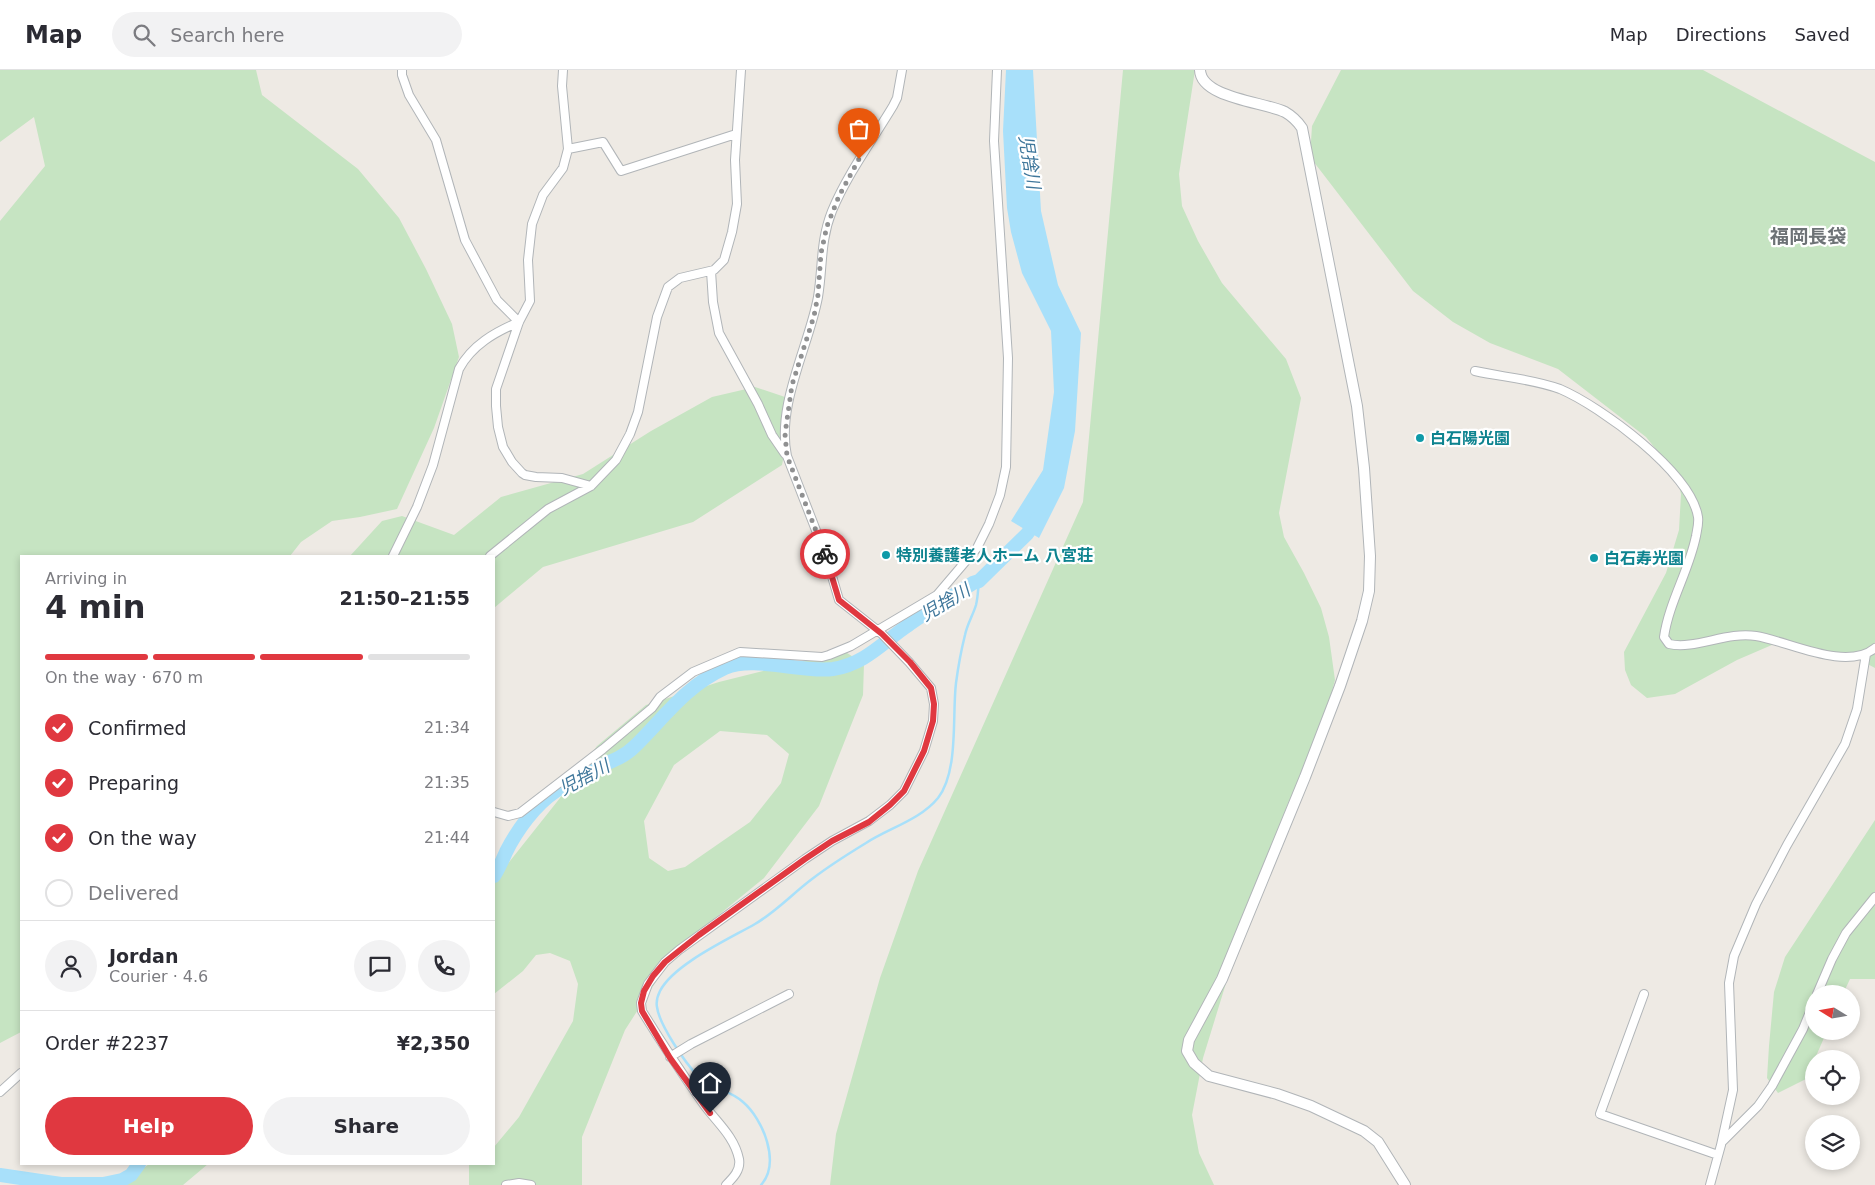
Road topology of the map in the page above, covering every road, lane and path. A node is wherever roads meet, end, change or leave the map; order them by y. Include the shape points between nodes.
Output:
1 (402, 70) edge
2 (563, 70) edge
3 (741, 70) edge
4 (902, 70) edge
5 (997, 70) edge
6 (1200, 70) edge
7 (736, 134) junction
8 (568, 149) junction
9 (711, 271) junction
10 (519, 322) junction
11 (1475, 371) dead end
12 (787, 456) junction
13 (591, 486) junction
14 (394, 555) edge
15 (491, 555) edge
16 (880, 632) junction
17 (1875, 648) edge
18 (1866, 654) junction
19 (495, 812) edge
20 (1875, 897) edge
21 (1821, 985) edge
22 (789, 994) dead end
23 (1644, 994) dead end
24 (1805, 1024) edge
25 (670, 1058) junction
26 (20, 1074) edge
27 (0, 1092) edge
28 (1721, 1145) junction
29 (1718, 1155) junction
30 (506, 1185) edge
31 (531, 1185) edge
32 (726, 1185) edge
33 (1405, 1185) edge
34 (1710, 1185) edge

1 - 10 street via 409,95 436,140 465,240 497,300
2 - 8 street
3 - 7 street
4 - 12 street via 897,98 856,163 827,226 814,316 792,385 785,434
5 - 16 street via 994,141 1008,358 1004,481 989,524 972,556 937,595
6 - 33 street via 1201,78 1210,88 1286,113 1302,128 1357,406 1370,556 1365,610 1340,686 1222,978 1189,1040 1187,1051 1194,1063 1209,1076 1311,1106 1364,1131 1378,1142
7 - 8 street via 621,171 602,142
7 - 9 street via 736,211 724,260
8 - 10 street via 563,168 543,195 532,224 528,260 530,301
9 - 12 street via 719,334 772,435
9 - 13 street via 680,278 668,286 657,317 636,418 616,460
10 - 13 street via 496,389 496,416 503,447 525,475 562,478
10 - 14 street via 479,344 459,369 433,465 418,506
11 - 18 street via 1552,387 1587,402 1632,434 1683,486 1692,501 1698,525 1691,557 1668,619 1664,637 1669,644 1690,644 1744,634 1833,655 1856,657
12 - 16 street via 826,556 839,600
13 - 15 street via 548,510
16 - 19 street via 822,657 740,652 693,672 660,697 652,708 604,749 520,813 508,816
16 - 25 street via 931,688 933,721 924,751 904,791 890,805 869,822 805,859 661,966 644,991 641,1007
17 - 18 street
18 - 28 street via 1857,709 1845,744 1787,845 1734,956 1729,983 1733,1090
20 - 21 street via 1843,938
22 - 25 street
23 - 29 street via 1600,1114
24 - 28 street via 1758,1106
25 - 32 street via 728,1132 735,1147 740,1161 736,1176
26 - 27 street
28 - 29 street
29 - 34 street
30 - 31 street

